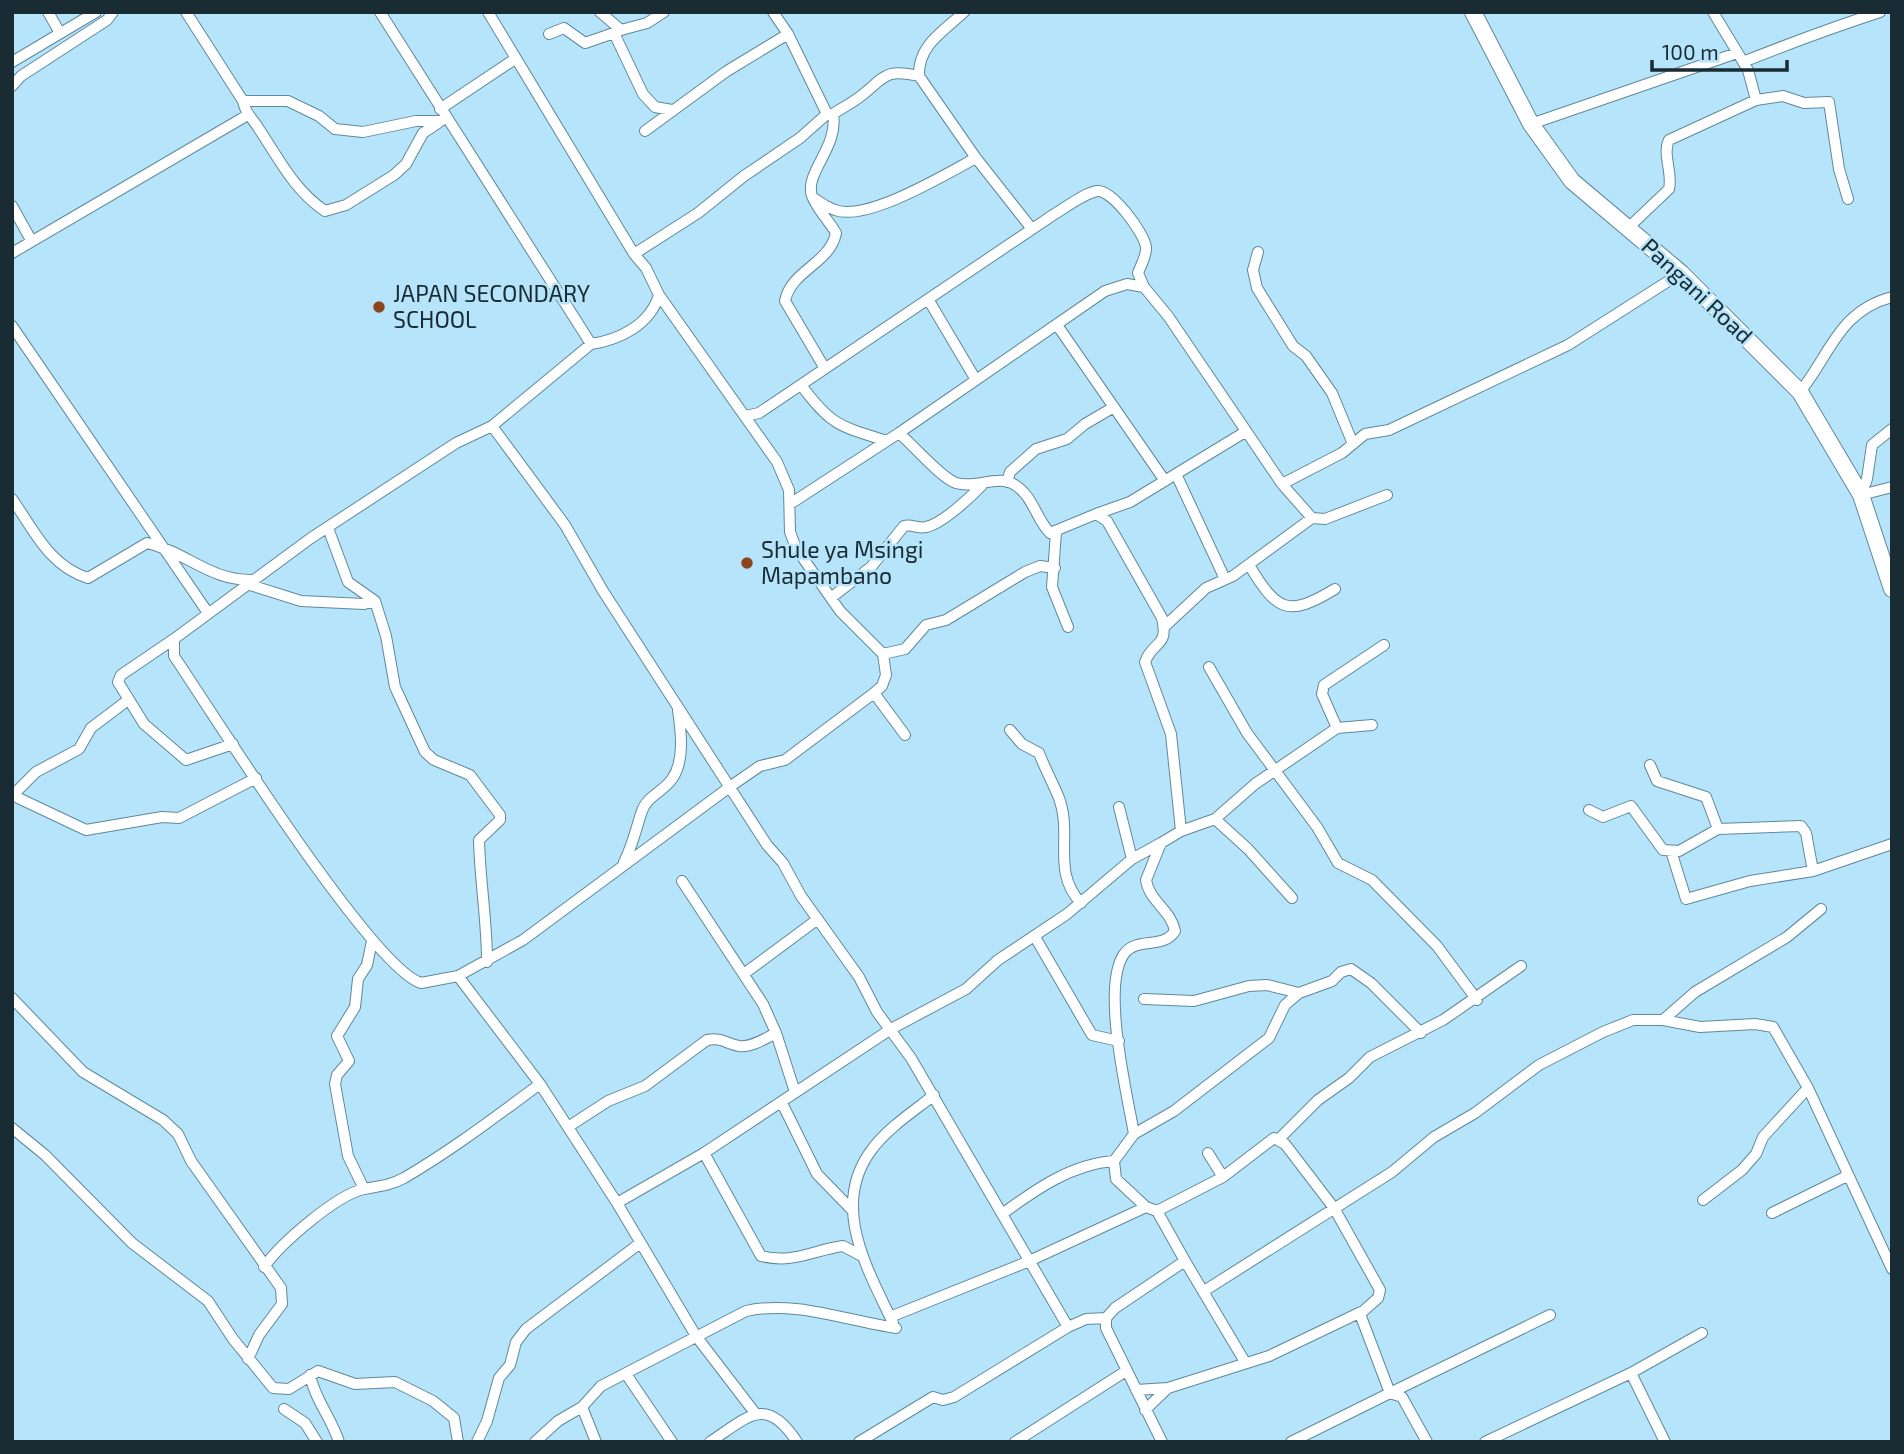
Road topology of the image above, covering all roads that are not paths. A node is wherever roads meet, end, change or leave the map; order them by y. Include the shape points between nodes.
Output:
1 (48, 12) edge
2 (96, 12) edge
3 (113, 12) edge
4 (186, 12) edge
5 (380, 12) edge
6 (488, 12) edge
7 (600, 12) edge
8 (664, 12) edge
9 (773, 12) edge
10 (964, 12) edge
11 (1473, 12) edge
12 (1713, 12) edge
13 (1880, 12) edge
14 (617, 32) junction
15 (60, 33) junction
16 (549, 34) dead end
17 (788, 34) junction
18 (1740, 57) junction
19 (515, 59) junction
20 (12, 62) edge
21 (919, 76) junction
22 (12, 86) edge
23 (1756, 100) junction
24 (243, 101) junction
25 (672, 110) junction
26 (830, 114) junction
27 (246, 116) junction
28 (442, 117) junction
29 (1531, 124) junction
30 (645, 131) dead end
31 (976, 158) junction
32 (813, 198) junction
33 (1848, 199) dead end
34 (12, 206) edge
35 (1628, 228) junction
36 (1032, 229) junction
37 (31, 240) junction
38 (1258, 251) dead end
39 (12, 253) edge
40 (634, 254) junction
41 (1681, 273) junction
42 (1144, 287) junction
43 (659, 295) junction
44 (1892, 297) edge
45 (928, 299) junction
46 (1057, 325) junction
47 (12, 326) edge
48 (591, 344) junction
49 (824, 367) junction
50 (976, 380) junction
51 (801, 385) junction
52 (1800, 392) junction
53 (1114, 407) junction
54 (745, 416) junction
55 (492, 426) junction
56 (1892, 429) edge
57 (1245, 432) junction
58 (899, 433) junction
59 (884, 440) junction
60 (1353, 443) junction
61 (1176, 474) junction
62 (1165, 481) junction
63 (1007, 482) junction
64 (983, 484) junction
65 (1282, 484) junction
66 (1892, 486) edge
67 (1387, 495) dead end
68 (1861, 495) junction
69 (12, 499) edge
70 (790, 504) junction
71 (1096, 514) junction
72 (1312, 518) junction
73 (328, 528) junction
74 (1056, 531) junction
75 (162, 547) junction
76 (1249, 565) junction
77 (1055, 568) junction
78 (1224, 577) junction
79 (250, 582) junction
80 (1335, 589) dead end
81 (1892, 589) edge
82 (832, 597) junction
83 (375, 601) junction
84 (208, 613) junction
85 (1068, 626) dead end
86 (1164, 627) junction
87 (174, 639) junction
88 (1384, 645) dead end
89 (883, 654) junction
90 (1209, 667) dead end
91 (874, 693) junction
92 (128, 700) junction
93 (677, 705) junction
94 (1372, 726) dead end
95 (1336, 728) junction
96 (1010, 730) dead end
97 (905, 735) dead end
98 (233, 744) junction
99 (1650, 765) dead end
100 (1273, 771) junction
101 (256, 778) junction
102 (731, 786) junction
103 (13, 796) edge
104 (1119, 807) dead end
105 (1589, 810) dead end
106 (1215, 819) junction
107 (1718, 829) junction
108 (1181, 831) junction
109 (1161, 843) junction
110 (1892, 844) edge
111 (1671, 851) junction
112 (1132, 859) junction
113 (621, 867) junction
114 (1813, 871) junction
115 (682, 881) dead end
116 (1292, 898) dead end
117 (1081, 903) junction
118 (1821, 908) dead end
119 (818, 919) junction
120 (1035, 937) junction
121 (372, 941) junction
122 (487, 962) junction
123 (1521, 966) dead end
124 (745, 973) junction
125 (458, 976) junction
126 (1299, 993) junction
127 (12, 998) edge
128 (1144, 999) dead end
129 (1477, 1000) junction
130 (1663, 1020) junction
131 (891, 1029) junction
132 (776, 1033) junction
133 (1421, 1033) junction
134 (1119, 1041) junction
135 (540, 1084) junction
136 (1808, 1088) junction
137 (795, 1093) junction
138 (934, 1095) junction
139 (782, 1103) junction
140 (568, 1127) junction
141 (12, 1128) edge
142 (1134, 1135) junction
143 (1278, 1140) junction
144 (704, 1153) junction
145 (1208, 1153) dead end
146 (1114, 1161) junction
147 (1847, 1176) junction
148 (1223, 1177) junction
149 (364, 1189) junction
150 (1703, 1200) dead end
151 (617, 1203) junction
152 (1146, 1207) junction
153 (1334, 1208) junction
154 (852, 1210) junction
155 (1157, 1211) junction
156 (1772, 1213) dead end
157 (1002, 1214) junction
158 (639, 1244) junction
159 (860, 1255) junction
160 (1185, 1261) junction
161 (1027, 1262) junction
162 (264, 1267) junction
163 (1892, 1269) edge
164 (1204, 1291) junction
165 (1361, 1312) junction
166 (1550, 1315) dead end
167 (890, 1317) junction
168 (1106, 1318) junction
169 (1068, 1327) junction
170 (695, 1333) junction
171 (1702, 1333) dead end
172 (248, 1359) junction
173 (1245, 1362) junction
174 (1126, 1371) junction
175 (1631, 1373) junction
176 (626, 1374) junction
177 (310, 1375) junction
178 (1168, 1388) junction
179 (1136, 1390) junction
180 (1390, 1393) junction
181 (582, 1406) junction
182 (284, 1409) dead end
183 (1145, 1410) junction
184 (755, 1413) junction
185 (317, 1442) edge
186 (339, 1442) edge
187 (458, 1442) edge
188 (477, 1442) edge
189 (535, 1442) edge
190 (596, 1442) edge
191 (672, 1442) edge
192 (709, 1442) edge
193 (797, 1442) edge
194 (859, 1442) edge
195 (1014, 1442) edge
196 (1162, 1442) edge
197 (1291, 1442) edge
198 (1427, 1442) edge
199 (1485, 1442) edge
200 (1665, 1442) edge

1 - 15 street
2 - 15 street
3 - 22 street
4 - 24 street
5 - 28 street
6 - 19 street
7 - 14 street
8 - 14 street
9 - 17 street
10 - 21 street via 923,48
11 - 29 main road, Pangani Road
12 - 18 street
13 - 18 street
14 - 16 street via 585,43 564,28
14 - 25 street via 643,93 655,107
15 - 20 street
17 - 25 street
17 - 26 street
18 - 23 street
18 - 29 street
19 - 28 street
19 - 40 street
21 - 26 street via 902,72 884,75
21 - 31 street
23 - 33 street via 1783,96 1804,103 1829,102
23 - 35 street via 1669,140 1669,189
24 - 27 street
24 - 28 street via 288,101 335,129 375,132
25 - 30 street
26 - 32 street via 833,134 811,178
26 - 40 street via 698,213
27 - 28 street via 257,124 301,192 325,211 346,205 394,175 415,151 423,133
27 - 37 street
28 - 48 street
29 - 35 main road, Pangani Road via 1572,181
31 - 32 street via 907,195 862,210 835,211
31 - 36 street
32 - 49 street via 836,233 834,244 792,281 785,301
34 - 37 street
35 - 41 main road, Pangani Road
36 - 42 street via 1084,196 1100,190 1112,194 1144,240 1147,250 1138,273
36 - 45 street
37 - 39 street
38 - 60 street via 1253,270 1258,288 1293,346 1306,356 1332,393
40 - 43 street
41 - 52 main road, Pangani Road
41 - 60 street via 1568,345
42 - 46 street via 1127,284 1105,292
42 - 57 street
43 - 48 street via 656,307 633,330 612,341
43 - 54 street
44 - 52 street via 1868,304 1850,319
45 - 49 street
45 - 50 street
46 - 50 street
46 - 53 street
47 - 75 street
48 - 55 street
49 - 51 street
50 - 58 street
51 - 54 street via 759,413
51 - 59 street via 824,415 842,427
52 - 68 main road, Pangani Road
53 - 62 street
53 - 63 street via 1068,439 1036,449 1010,472
54 - 70 street via 777,462
55 - 73 street via 456,443
55 - 93 street via 565,526
56 - 68 street via 1872,445
57 - 61 street
57 - 65 street
58 - 59 street
58 - 64 street via 953,482
59 - 70 street
60 - 65 street
61 - 62 street
61 - 78 street
62 - 71 street via 1130,502
63 - 64 street
63 - 74 street via 1030,500 1050,533
64 - 82 street via 972,497 927,527 904,526 871,567
65 - 72 street
66 - 68 street
67 - 72 street via 1325,519
68 - 81 main road, Pangani Road
69 - 75 street via 49,553 72,573 88,578 147,544
70 - 82 street via 790,532 796,548
71 - 74 street
71 - 86 street via 1107,521
72 - 76 street
73 - 79 street
73 - 83 street via 348,582
74 - 77 street
75 - 79 street via 227,579
75 - 84 street
76 - 78 street
76 - 80 street via 1271,600 1287,605 1300,608
77 - 85 street via 1052,587
77 - 89 street via 1040,566 1025,572 946,620 926,625 905,649
78 - 86 street
79 - 83 street via 301,601
79 - 84 street
82 - 89 street
83 - 122 street via 395,687 425,751 470,775 500,815 479,840
84 - 87 street
86 - 108 street via 1164,638 1144,662 1171,734
87 - 92 street via 118,678
87 - 98 street via 174,656
88 - 95 street via 1324,685 1322,694
89 - 91 street via 886,674
90 - 100 street
91 - 97 street
91 - 102 street via 785,760 760,766
92 - 98 street via 144,724 186,760
92 - 103 street via 92,729 79,748 36,772
93 - 102 street
93 - 113 street via 682,741 672,779 642,810
94 - 95 street
95 - 100 street
96 - 117 street via 1022,744 1039,753 1059,799 1065,877 1068,889
98 - 101 street
99 - 107 street via 1657,781 1706,797
100 - 106 street
100 - 129 street via 1317,827 1338,863 1372,880 1437,946
101 - 103 street via 179,818 86,830
101 - 121 street
102 - 113 street
102 - 119 street
104 - 112 street
105 - 111 street via 1604,817 1630,806 1656,843
106 - 108 street
106 - 116 street
107 - 111 street
107 - 114 street via 1801,826
108 - 109 street
109 - 112 street
109 - 134 street via 1146,880 1151,895 1173,920 1175,931 1158,943 1133,946 1116,968 1113,981
110 - 114 street
111 - 114 street via 1686,899 1750,881
112 - 117 street
113 - 122 street
115 - 124 street
117 - 120 street
118 - 130 street via 1787,937 1695,992
119 - 124 street
119 - 131 street
120 - 131 street via 998,960 966,989
120 - 134 street via 1092,1035
121 - 125 street via 413,981 432,983
121 - 149 street via 367,965 358,979 355,1007 337,1036 349,1061 335,1084 348,1156
122 - 125 street
123 - 129 street
124 - 132 street
125 - 135 street
126 - 128 street via 1267,985 1194,1001
126 - 133 street via 1351,969
126 - 142 street via 1285,1005 1269,1038 1185,1103
127 - 162 street via 83,1072 163,1120 178,1134 191,1161
129 - 133 street
130 - 136 street via 1700,1027 1773,1027
130 - 153 street via 1633,1020 1539,1065 1434,1137 1392,1172
131 - 137 street
131 - 138 street
132 - 137 street
132 - 140 street via 751,1045 739,1046 719,1037 707,1040 645,1086 608,1101
133 - 143 street via 1370,1057
134 - 142 street
135 - 140 street
135 - 149 street via 406,1177 383,1188
136 - 147 street
136 - 150 street via 1763,1137 1742,1170
137 - 139 street
138 - 154 street via 874,1145 860,1167 851,1196
138 - 157 street
139 - 144 street
139 - 154 street via 817,1174
140 - 151 street
141 - 172 street via 45,1154 132,1243 208,1301
142 - 146 street
143 - 148 street via 1269,1141
143 - 153 street
144 - 151 street
144 - 159 street via 761,1256 811,1256 843,1246
145 - 148 street
146 - 152 street via 1119,1184
146 - 157 street via 1054,1180
147 - 156 street
147 - 163 street
148 - 155 street
149 - 162 street via 334,1203 289,1238
151 - 158 street
152 - 155 street
152 - 161 street
153 - 164 street
153 - 165 street via 1380,1290 1378,1298
154 - 159 street
155 - 160 street
157 - 161 street
158 - 170 street
158 - 188 street via 526,1329 499,1378
159 - 167 street
160 - 164 street
160 - 168 street
161 - 167 street
161 - 169 street
162 - 172 street via 281,1288 283,1299
164 - 173 street
165 - 173 street via 1298,1343
165 - 180 street
166 - 180 street
167 - 170 street via 895,1328 794,1309 760,1308
168 - 169 street via 1086,1319
168 - 174 street via 1110,1340
169 - 194 street via 954,1397 933,1397
170 - 176 street
170 - 184 street
171 - 175 street
172 - 177 street via 277,1390 289,1389
173 - 178 street
174 - 179 street
174 - 195 street
175 - 199 street
175 - 200 street
176 - 181 street via 601,1386
176 - 191 street
177 - 186 street via 315,1396 327,1411
177 - 187 street via 322,1371 355,1384 396,1382 451,1414
178 - 179 street
178 - 183 street
179 - 183 street
180 - 197 street
180 - 198 street via 1402,1397
181 - 189 street
181 - 190 street
182 - 185 street via 304,1423
183 - 196 street
184 - 192 street
184 - 193 street via 772,1413 781,1419

